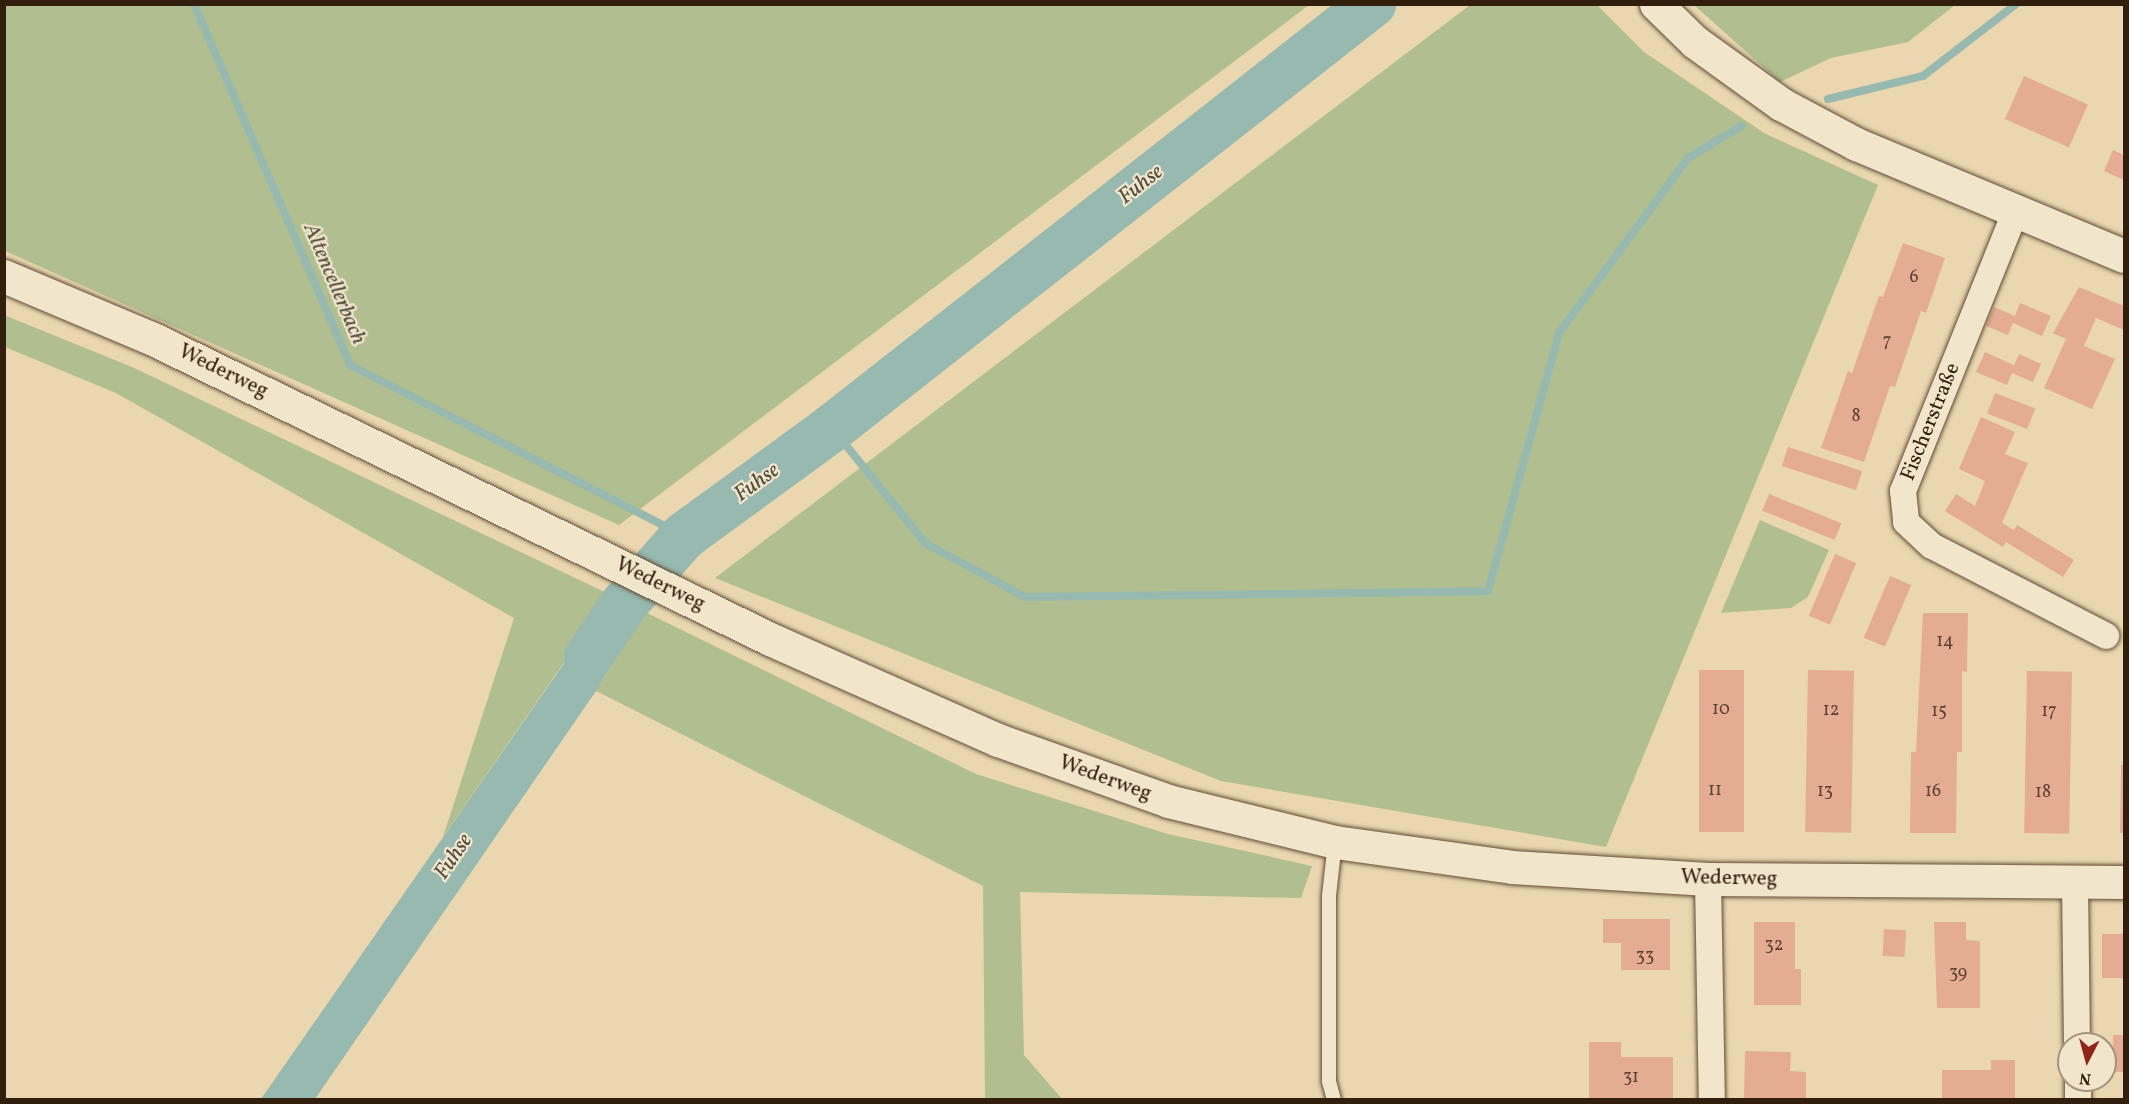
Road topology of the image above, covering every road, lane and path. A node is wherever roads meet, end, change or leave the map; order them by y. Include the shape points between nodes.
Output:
1 (1656, 4) edge
2 (2016, 210) junction
3 (2124, 256) edge
4 (4, 276) edge
5 (2106, 636) dead end
6 (1335, 842) junction
7 (1708, 879) junction
8 (2075, 882) junction
9 (2124, 882) edge
10 (2077, 1032) edge
11 (1334, 1100) edge
12 (1712, 1100) edge

1 - 2 main road via 1695,42 1781,104 1856,144
2 - 3 main road
2 - 5 street, Fischerstraße via 1903,491 1906,522 1932,546
4 - 6 main road, Wederweg via 151,338 770,639 998,740 1168,801
6 - 7 main road, Wederweg via 1512,867
6 - 11 lane via 1329,896 1329,1081
7 - 8 main road, Wederweg
7 - 12 street
8 - 9 main road, Wederweg
8 - 10 street

